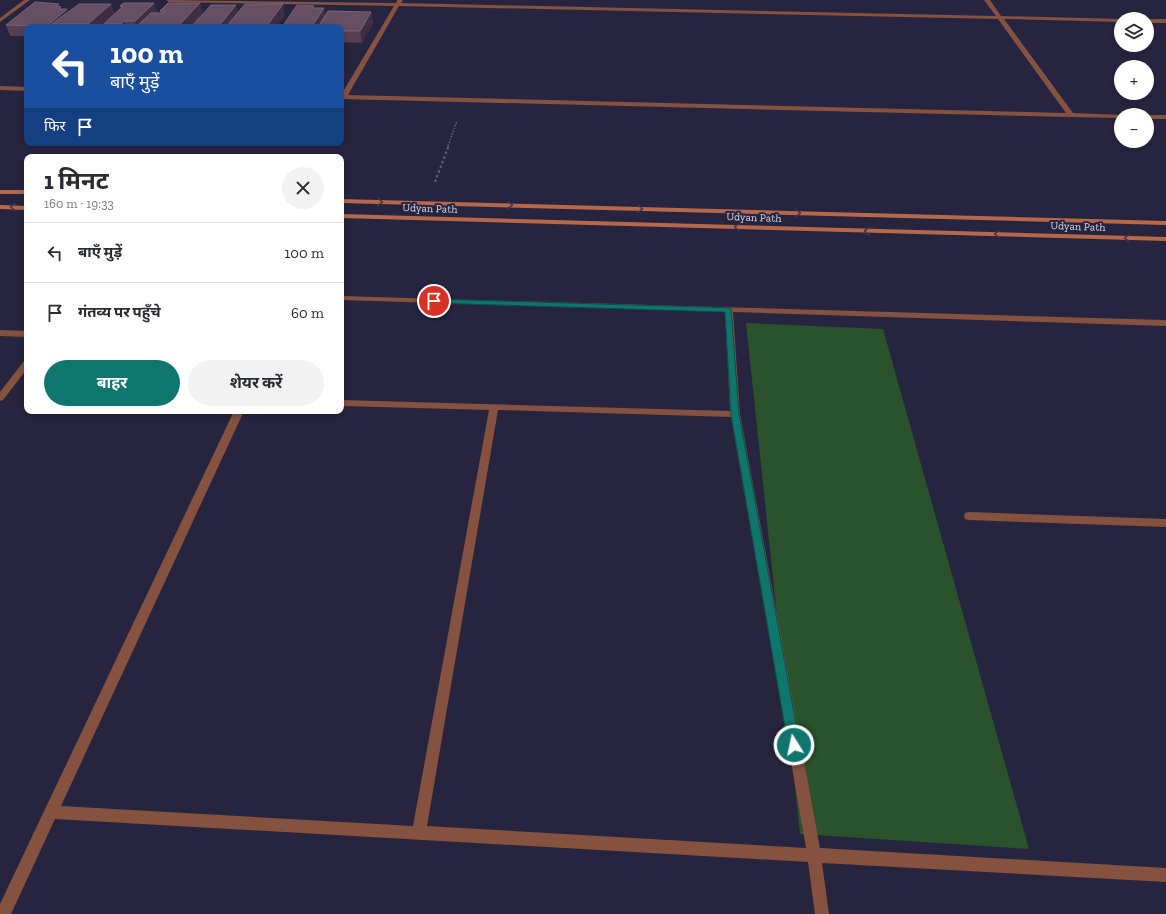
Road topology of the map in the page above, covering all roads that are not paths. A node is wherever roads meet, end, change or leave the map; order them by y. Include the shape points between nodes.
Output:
1 (27, 0) edge
2 (169, 0) edge
3 (987, 0) edge
4 (399, 2) edge
5 (1000, 18) junction
6 (0, 20) edge
7 (1114, 20) edge
8 (1154, 21) edge
9 (1166, 21) edge
10 (0, 88) edge
11 (24, 89) edge
12 (344, 95) edge
13 (344, 97) edge
14 (1071, 115) junction
15 (1114, 116) edge
16 (1154, 117) edge
17 (1166, 117) edge
18 (0, 192) edge
19 (24, 192) edge
20 (344, 201) edge
21 (0, 207) edge
22 (24, 208) edge
23 (344, 216) edge
24 (1166, 223) edge
25 (1166, 239) edge
26 (344, 298) edge
27 (729, 310) junction
28 (1166, 323) edge
29 (0, 333) edge
30 (24, 334) edge
31 (24, 367) edge
32 (0, 398) edge
33 (344, 403) edge
34 (494, 407) junction
35 (238, 414) edge
36 (735, 414) junction
37 (970, 516) dead end
38 (1166, 523) edge
39 (52, 812) junction
40 (419, 834) junction
41 (814, 855) junction
42 (1166, 875) edge
43 (3, 914) edge
44 (822, 914) edge

1 - 6 street
2 - 4 street
3 - 5 street
4 - 5 street
4 - 12 street
5 - 7 street
5 - 14 street
8 - 9 street
10 - 11 street
13 - 14 street
14 - 15 street
16 - 17 street
18 - 19 main road
20 -> 24 main road, Udyan Path
22 -> 21 main road
25 -> 23 main road, Udyan Path
26 - 27 street
27 - 28 street
27 - 36 street
29 - 30 street
31 - 32 street
33 - 34 street
34 - 36 street
34 - 40 street
35 - 39 street
36 - 41 street
37 - 38 street
39 - 40 street
39 - 43 street
40 - 41 street
41 - 42 street
41 - 44 street

